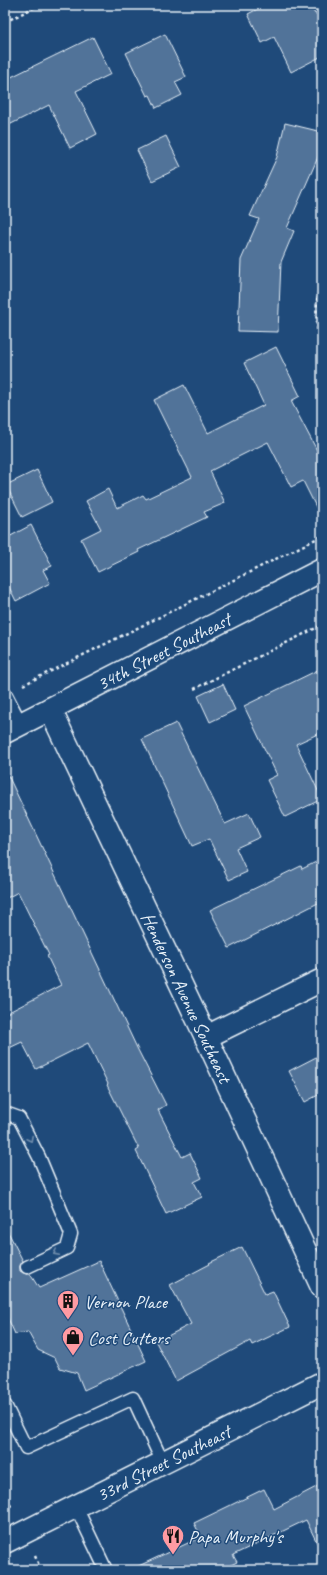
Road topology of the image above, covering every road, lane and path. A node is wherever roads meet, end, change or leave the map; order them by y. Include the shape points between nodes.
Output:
1 (40, 5) edge
2 (5, 22) edge
3 (322, 274) edge
4 (322, 351) edge
5 (322, 536) edge
6 (322, 570) edge
7 (322, 625) edge
8 (194, 689) dead end
9 (5, 694) edge
10 (50, 709) junction
11 (13, 728) edge
12 (322, 980) edge
13 (206, 1038) junction
14 (5, 1116) edge
15 (27, 1267) dead end
16 (322, 1287) edge
17 (322, 1383) edge
18 (5, 1405) edge
19 (163, 1463) junction
20 (5, 1493) edge
21 (76, 1507) junction
22 (14, 1512) dead end
23 (5, 1542) edge
24 (34, 1554) dead end
25 (42, 1570) edge
26 (106, 1570) edge

1 - 2 path
3 - 4 path via 315,311
5 - 9 path
6 - 10 street, 34th Street Southeast
7 - 8 path
9 - 11 lane
10 - 11 street, 34th Street Southeast
10 - 13 street, Henderson Avenue Southeast
12 - 13 street
13 - 16 street, Henderson Avenue Southeast
14 -> 15 lane via 8,1114 19,1118 39,1157 71,1234 67,1248
17 - 19 street, 33rd Street Southeast
18 - 19 lane via 26,1448 132,1398
19 - 21 street, 33rd Street Southeast
20 - 22 path
21 - 23 street, 33rd Street Southeast
21 - 26 lane
24 - 25 path

